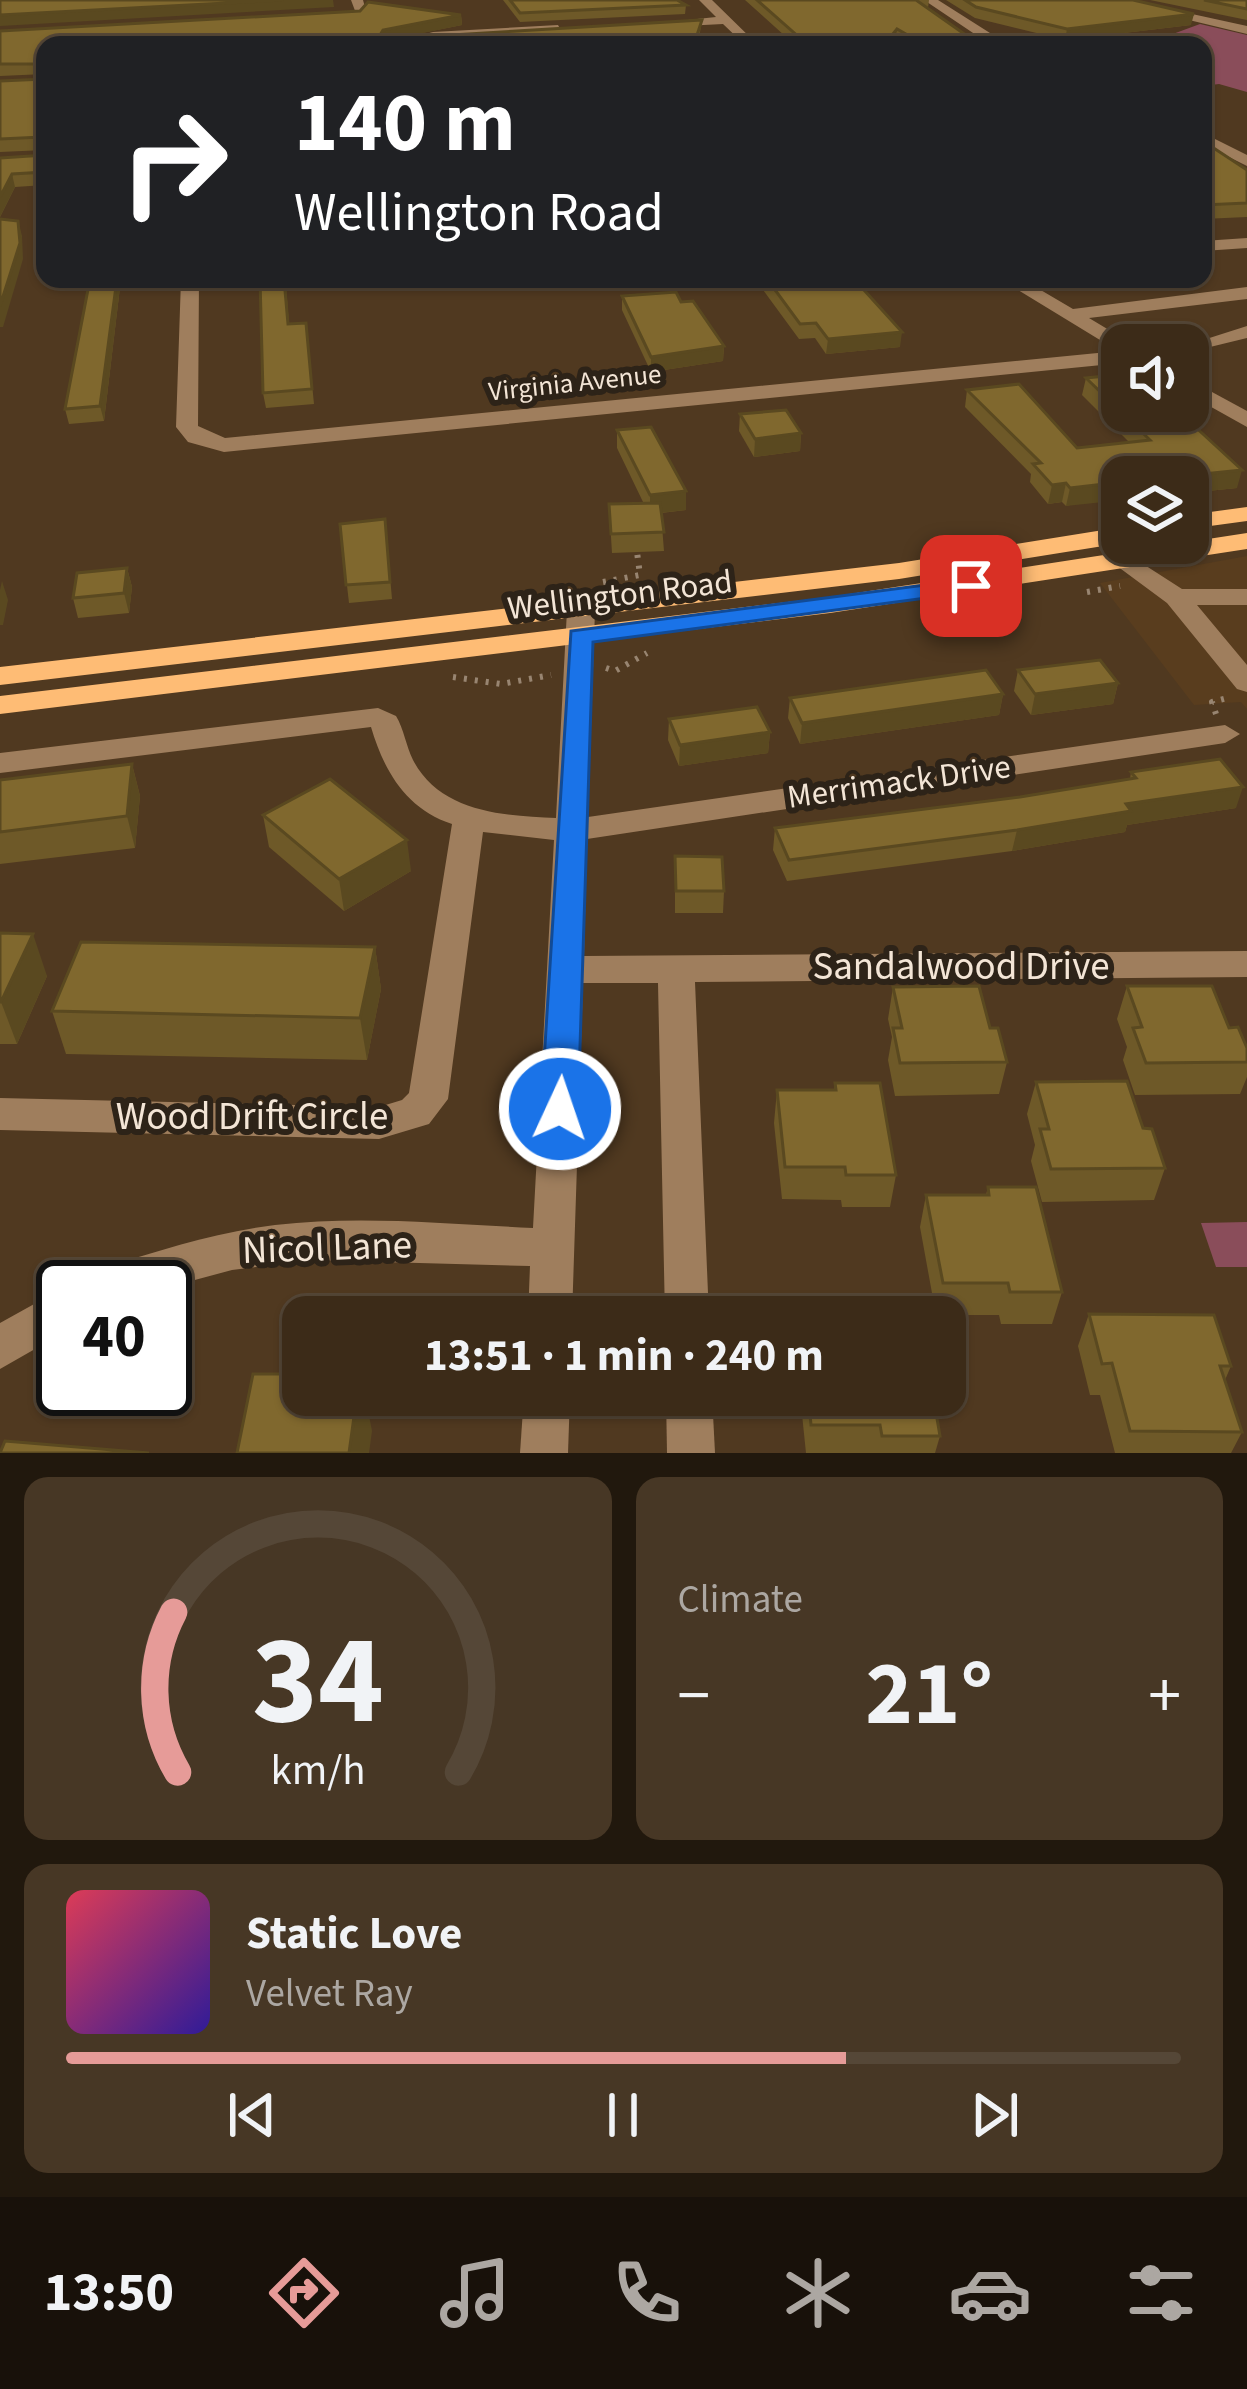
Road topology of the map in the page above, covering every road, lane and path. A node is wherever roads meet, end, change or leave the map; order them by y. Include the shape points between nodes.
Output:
1 (705, 0) edge
2 (930, 0) edge
3 (1112, 0) edge
4 (359, 7) edge
5 (340, 15) edge
6 (726, 20) junction
7 (641, 25) edge
8 (571, 28) edge
9 (1247, 30) edge
10 (412, 36) edge
11 (447, 36) edge
12 (743, 36) edge
13 (986, 36) edge
14 (1212, 143) edge
15 (1247, 161) edge
16 (1247, 243) edge
17 (1212, 245) edge
18 (190, 288) edge
19 (1024, 288) edge
20 (1247, 293) edge
21 (1069, 315) junction
22 (1247, 332) edge
23 (1101, 334) edge
24 (1210, 340) dead end
25 (1101, 359) edge
26 (1209, 397) edge
27 (1247, 420) edge
28 (1247, 514) edge
29 (1209, 519) edge
30 (1247, 541) edge
31 (1209, 543) edge
32 (637, 552) edge
33 (1101, 553) edge
34 (1141, 564) edge
35 (1176, 597) junction
36 (1247, 597) edge
37 (588, 609) junction
38 (0, 676) edge
39 (1247, 683) edge
40 (0, 705) edge
41 (1225, 734) dead end
42 (0, 763) edge
43 (469, 816) junction
44 (573, 830) junction
45 (1247, 964) edge
46 (676, 969) junction
47 (566, 970) junction
48 (0, 1114) edge
49 (553, 1248) junction
50 (192, 1261) edge
51 (551, 1296) edge
52 (685, 1296) edge
53 (36, 1325) edge
54 (0, 1348) edge
55 (546, 1416) edge
56 (690, 1416) edge
57 (544, 1453) edge
58 (691, 1453) edge

1 - 6 street
2 - 13 street
3 - 9 street
4 - 5 street
4 - 10 street
6 - 7 street
6 - 12 street
8 - 11 street
14 - 15 street
16 - 17 street
18 - 25 street, Virginia Avenue via 187,427 224,445
19 - 21 street
20 - 21 street
21 - 23 street
22 - 24 street
26 - 27 street
28 - 29 main road
30 - 31 main road, Wellington Road
32 - 37 path via 640,575
33 - 37 main road, Wellington Road via 924,592
34 - 35 street
35 - 36 street
35 - 39 street
37 - 38 main road, Wellington Road
37 - 40 main road, Wellington Road
37 - 44 street
41 - 44 street, Merrimack Drive
42 - 43 street via 378,717 403,777 422,797
43 - 44 street
43 - 48 street, Wood Drift Circle via 428,1099 415,1113 379,1123
44 - 47 street
45 - 46 street, Sandalwood Drive
46 - 47 street, Sandalwood Drive
46 - 52 street
47 - 49 street
49 - 50 street, Nicol Lane via 336,1240
49 - 51 street
53 - 54 street
55 - 57 street
56 - 58 street

